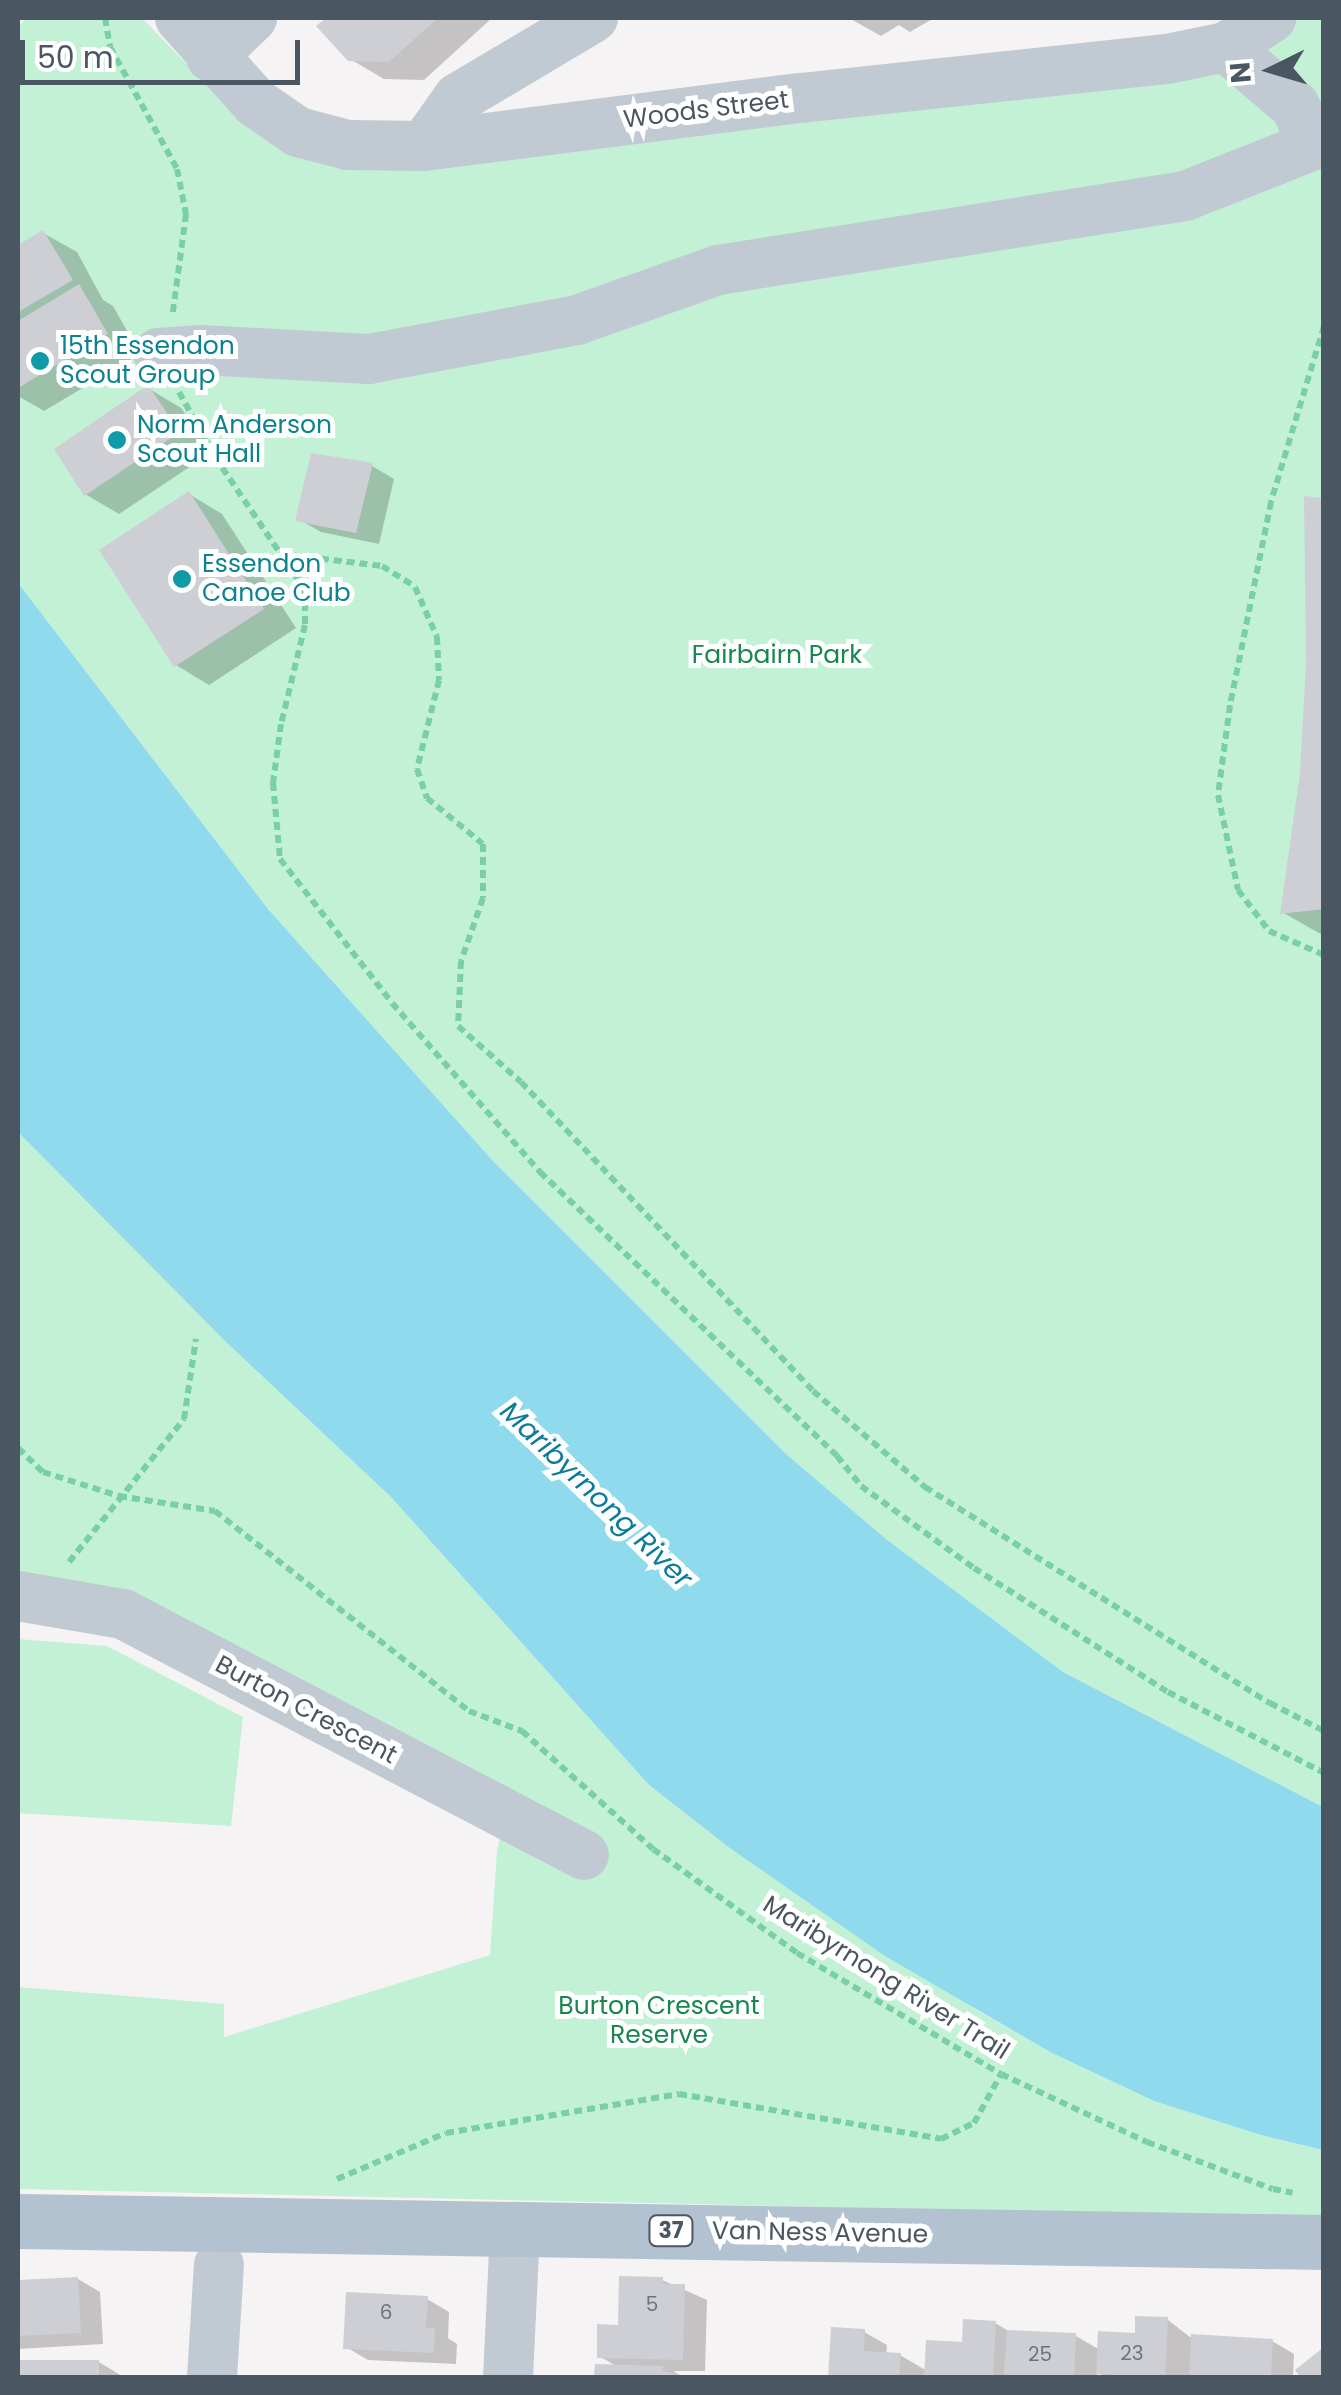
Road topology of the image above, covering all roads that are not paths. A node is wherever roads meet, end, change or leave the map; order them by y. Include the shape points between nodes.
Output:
1 (180, 18) edge
2 (252, 18) edge
3 (593, 18) edge
4 (1271, 18) edge
5 (1226, 48) junction
6 (211, 58) junction
7 (424, 146) junction
8 (158, 353) road end
9 (30, 1598) edge
10 (584, 1856) dead end
11 (1315, 2218) edge
12 (18, 2220) edge
13 (515, 2228) junction
14 (219, 2265) dead end
15 (212, 2378) edge
16 (508, 2378) edge

1 - 6 street, Woods Street
2 - 6 street
3 - 7 street via 458,98
4 - 5 street, Woods Street
5 - 7 street, Woods Street
5 - 8 street via 1294,106 1314,145 1185,196 718,270 577,320 369,359
6 - 7 street, Woods Street via 256,103 298,132 348,145
9 - 10 street, Burton Crescent via 123,1614
11 - 13 main road, Van Ness Avenue / 37
12 - 13 main road, Van Ness Avenue / 37
13 - 16 street
14 - 15 street

